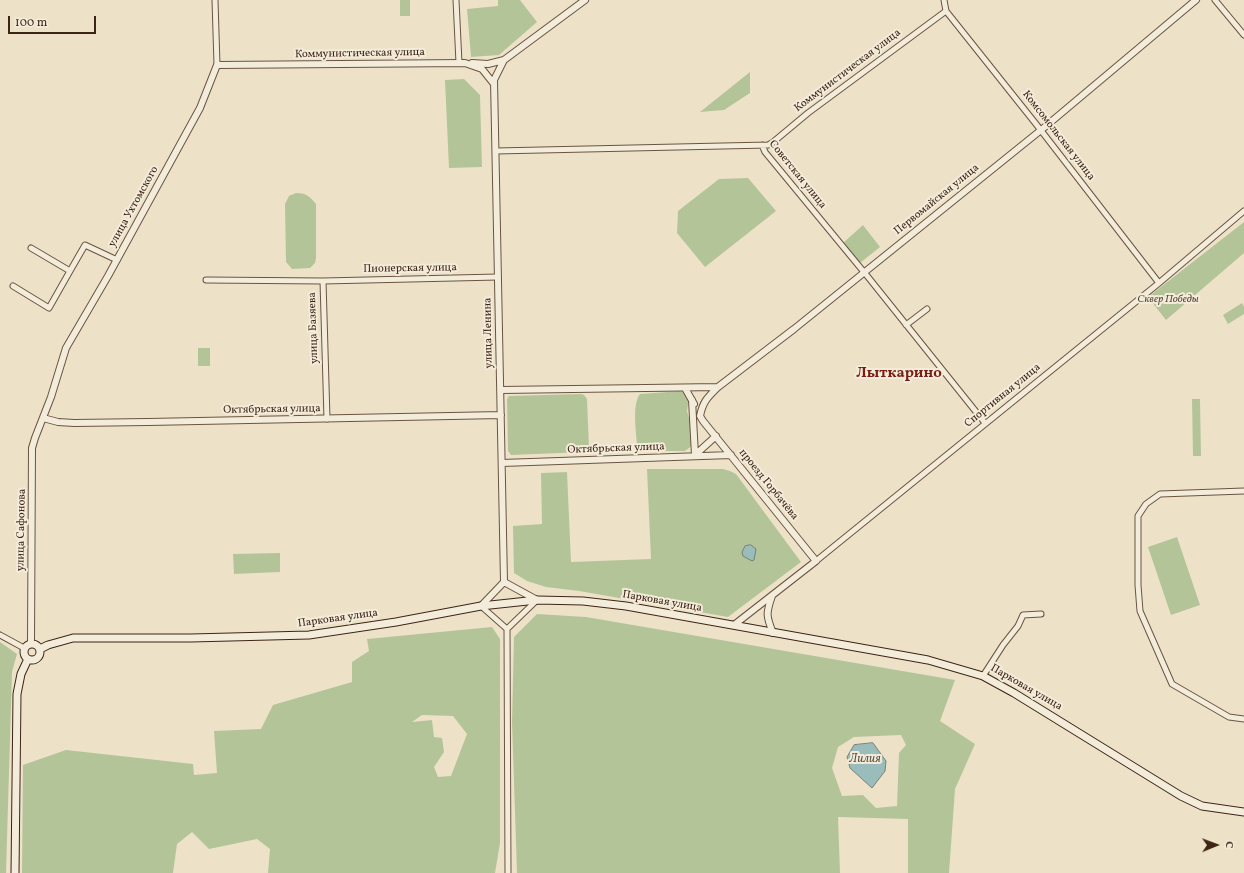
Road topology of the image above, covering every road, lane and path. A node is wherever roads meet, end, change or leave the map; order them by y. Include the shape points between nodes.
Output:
1 (215, 0) edge
2 (456, 0) edge
3 (585, 0) edge
4 (944, 0) edge
5 (1196, 0) edge
6 (1215, 0) edge
7 (946, 11) junction
8 (1244, 35) edge
9 (504, 60) junction
10 (462, 63) junction
11 (217, 65) junction
12 (494, 84) junction
13 (1041, 130) junction
14 (762, 145) junction
15 (496, 151) junction
16 (1244, 211) edge
17 (31, 248) dead end
18 (117, 260) junction
19 (70, 271) junction
20 (864, 272) junction
21 (498, 277) junction
22 (206, 280) dead end
23 (323, 281) junction
24 (1159, 283) junction
25 (13, 286) dead end
26 (927, 309) dead end
27 (906, 325) junction
28 (718, 387) junction
29 (685, 388) junction
30 (501, 390) junction
31 (692, 400) junction
32 (501, 415) junction
33 (43, 418) junction
34 (702, 418) junction
35 (327, 419) junction
36 (985, 423) junction
37 (716, 436) junction
38 (731, 455) junction
39 (695, 456) junction
40 (502, 463) junction
41 (1244, 492) edge
42 (816, 561) junction
43 (504, 582) junction
44 (773, 595) junction
45 (536, 600) junction
46 (481, 606) junction
47 (1042, 614) dead end
48 (734, 625) junction
49 (508, 629) junction
50 (773, 632) junction
51 (0, 635) edge
52 (31, 644) junction
53 (24, 648) junction
54 (40, 649) junction
55 (28, 659) junction
56 (984, 676) junction
57 (1244, 719) edge
58 (1244, 812) edge
59 (15, 873) edge
60 (508, 873) edge

1 - 11 street, улица Ухтомского
2 - 10 street
3 - 9 street
4 - 7 street, Комсомольская улица
5 - 13 street, Первомайская улица
6 - 8 street
7 - 13 street, Комсомольская улица
7 - 14 street, Коммунистическая улица via 808,113 772,143
9 - 10 street via 488,64
9 - 12 street
10 - 11 street, Коммунистическая улица
10 - 12 street, Коммунистическая улица via 482,69
11 - 18 street, улица Ухтомского via 200,108
12 - 15 street, улица Ленина
13 - 20 street, Первомайская улица
13 - 24 street, Комсомольская улица
14 - 15 street, Советская улица
14 - 20 street, Советская улица via 765,152
15 - 21 street, улица Ленина
16 - 24 street, Спортивная улица
17 - 19 street
18 - 19 street via 85,245
18 - 33 street, улица Ухтомского via 66,348
19 - 25 street via 49,308
20 - 27 street, Советская улица
20 - 28 street, Первомайская улица
21 - 23 street, Пионерская улица
21 - 30 street, улица Ленина
22 - 23 street, улица Базяева
23 - 35 street, улица Базяева
24 - 36 street, Спортивная улица
26 - 27 street
27 - 36 street, Советская улица
28 - 29 street
28 - 34 street, Первомайская улица via 702,405
29 - 30 street
29 - 31 street, проезд Горбачёва
30 - 32 street, улица Ленина
31 - 34 street, проезд Горбачёва
31 - 39 street
32 - 35 street, Октябрьская улица
32 - 40 street, улица Ленина
33 - 35 street, Октябрьская улица via 74,423
33 - 52 street, улица Сафонова via 32,448
34 - 37 street, проезд Горбачёва
36 - 42 street, Спортивная улица
37 - 38 street, проезд Горбачёва
37 - 39 street
38 - 39 street, Октябрьская улица
38 - 42 street, проезд Горбачёва
39 - 40 street, Октябрьская улица
40 - 43 street, улица Ленина
41 - 57 street via 1160,494 1146,504 1138,516 1140,611 1172,684 1229,716
42 - 44 street, Спортивная улица
43 - 45 street
43 - 46 street
44 - 48 street, Спортивная улица
44 - 50 street via 767,612
45 - 46 main road, Парковая улица
45 - 48 main road, Парковая улица via 583,601 626,606
45 - 49 street
46 - 49 street
46 - 54 main road, Парковая улица via 309,635 72,638
47 - 56 street via 1022,615 1018,626
48 - 50 main road, Парковая улица
49 - 60 street
50 - 56 main road, Парковая улица via 928,660
51 - 53 street
52 - 53 main road
52 - 54 main road via 36,644
53 - 55 main road via 24,656
54 - 55 main road via 38,658
55 - 59 main road via 21,674 17,694
56 - 58 main road, Парковая улица via 1180,796 1202,806

